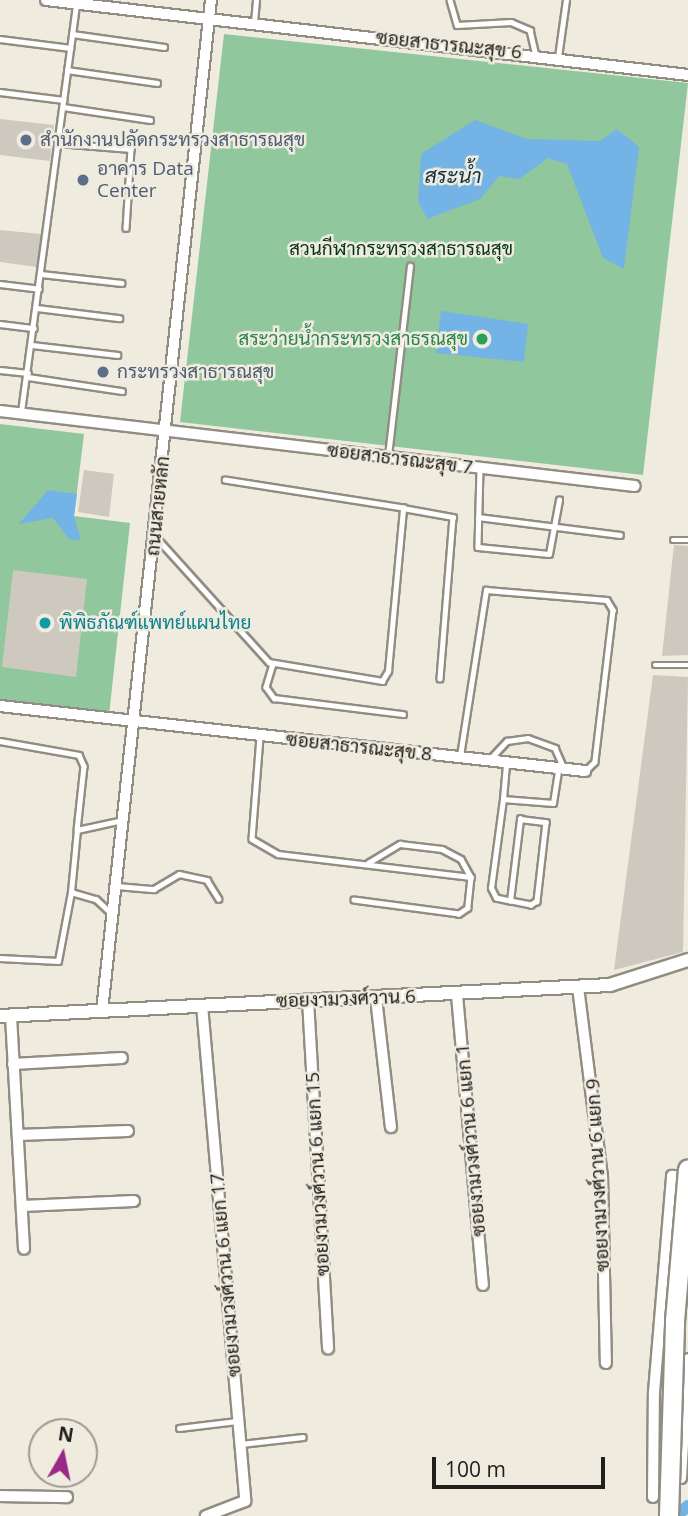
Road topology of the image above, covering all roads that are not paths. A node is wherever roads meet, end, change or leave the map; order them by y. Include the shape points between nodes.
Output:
1 (46, 0) edge
2 (211, 0) edge
3 (256, 0) edge
4 (450, 0) edge
5 (566, 0) edge
6 (76, 3) junction
7 (209, 18) junction
8 (254, 23) junction
9 (72, 34) junction
10 (0, 39) edge
11 (164, 47) dead end
12 (70, 48) junction
13 (536, 55) junction
14 (558, 57) junction
15 (67, 70) junction
16 (688, 75) edge
17 (157, 83) dead end
18 (0, 92) edge
19 (64, 100) junction
20 (63, 107) junction
21 (150, 120) dead end
22 (58, 143) junction
23 (126, 228) dead end
24 (410, 266) dead end
25 (41, 274) junction
26 (121, 283) dead end
27 (0, 284) edge
28 (39, 289) junction
29 (37, 308) junction
30 (119, 317) dead end
31 (0, 324) edge
32 (34, 328) junction
33 (32, 345) junction
34 (117, 355) dead end
35 (0, 370) edge
36 (28, 375) junction
37 (122, 391) dead end
38 (0, 411) edge
39 (21, 414) junction
40 (166, 432) junction
41 (388, 458) junction
42 (480, 468) junction
43 (225, 480) dead end
44 (635, 486) dead end
45 (559, 500) dead end
46 (403, 508) junction
47 (478, 517) junction
48 (556, 526) junction
49 (620, 535) dead end
50 (155, 537) junction
51 (673, 540) dead end
52 (688, 540) edge
53 (273, 664) junction
54 (655, 665) dead end
55 (688, 665) edge
56 (440, 678) dead end
57 (0, 706) edge
58 (403, 714) dead end
59 (134, 722) junction
60 (260, 737) junction
61 (0, 741) edge
62 (460, 757) junction
63 (488, 761) junction
64 (506, 763) junction
65 (561, 770) junction
66 (585, 771) joint
67 (503, 799) junction
68 (123, 820) junction
69 (77, 830) junction
70 (367, 864) junction
71 (471, 877) junction
72 (116, 886) junction
73 (71, 892) junction
74 (219, 899) dead end
75 (354, 900) dead end
76 (510, 901) junction
77 (113, 915) junction
78 (0, 958) edge
79 (688, 960) edge
80 (578, 987) junction
81 (457, 995) junction
82 (376, 998) junction
83 (308, 1000) junction
84 (202, 1005) junction
85 (102, 1011) junction
86 (5, 1016) edge
87 (122, 1058) dead end
88 (13, 1064) junction
89 (391, 1127) dead end
90 (128, 1131) dead end
91 (18, 1135) junction
92 (688, 1170) edge
93 (688, 1176) edge
94 (134, 1201) dead end
95 (22, 1206) junction
96 (24, 1250) dead end
97 (483, 1285) dead end
98 (328, 1348) dead end
99 (688, 1359) edge
100 (606, 1363) dead end
101 (239, 1421) junction
102 (179, 1428) dead end
103 (303, 1437) dead end
104 (241, 1444) junction
105 (681, 1478) dead end
106 (0, 1496) edge
107 (67, 1496) dead end
108 (653, 1497) dead end
109 (206, 1516) edge
110 (669, 1516) edge

1 - 6 street, ซอยสาธารณะสุข 6
2 - 7 street, ถนนสายหลัก
3 - 8 lane
4 - 13 lane via 457,25 511,22 530,30
5 - 14 lane
6 - 7 street, ซอยสาธารณะสุข 6
6 - 9 lane
7 - 8 street, ซอยสาธารณะสุข 6
7 - 40 street, ถนนสายหลัก
8 - 13 street, ซอยสาธารณะสุข 6
9 - 11 lane
9 - 12 lane
10 - 12 lane
12 - 15 lane
13 - 14 street, ซอยสาธารณะสุข 6
14 - 16 street, ซอยสาธารณะสุข 6
15 - 17 lane
15 - 19 lane
18 - 19 lane
19 - 20 lane
20 - 21 lane
20 - 22 lane
22 - 23 lane via 131,149
22 - 25 lane
24 - 41 lane
25 - 26 lane
25 - 28 lane
27 - 28 lane
28 - 29 lane
29 - 30 lane
29 - 32 lane
31 - 32 lane
32 - 33 lane
33 - 34 lane
33 - 36 lane
35 - 36 lane
36 - 37 lane
36 - 39 lane
38 - 39 street, ซอยสาธารณะสุข 7
39 - 40 street, ซอยสาธารณะสุข 7
40 - 41 street, ซอยสาธารณะสุข 7
40 - 50 street, ถนนสายหลัก
41 - 42 street, ซอยสาธารณะสุข 7
42 - 44 street, ซอยสาธารณะสุข 7
42 - 47 lane
43 - 46 lane
45 - 48 lane
46 - 53 lane via 386,677
46 - 56 lane via 453,517
47 - 48 lane
47 - 48 lane via 475,545 498,551 549,554
48 - 49 lane
50 - 53 lane
50 - 59 street, ถนนสายหลัก
51 - 52 lane
53 - 58 lane via 266,687 274,698
54 - 55 lane
57 - 59 street, ซอยสาธารณะสุข 8
59 - 60 street, ซอยสาธารณะสุข 8
59 - 68 street, ถนนสายหลัก
60 - 62 street, ซอยสาธารณะสุข 8
60 - 70 lane via 251,839 271,853
61 - 69 lane via 79,755 84,766
62 - 63 street, ซอยสาธารณะสุข 8
62 - 66 lane via 481,595 495,589 607,600 613,610 595,762
63 - 64 street, ซอยสาธารณะสุข 8
63 - 65 lane via 507,741 528,738 555,748
64 - 65 street, ซอยสาธารณะสุข 8
64 - 67 lane
65 - 66 street, ซอยสาธารณะสุข 8
65 - 67 lane via 553,803
67 - 76 lane via 491,893
68 - 69 lane
68 - 72 street, ถนนสายหลัก
69 - 73 lane
70 - 71 lane
70 - 71 lane via 378,852 400,844 442,849 461,859
71 - 75 lane via 468,908 459,914
72 - 74 lane via 154,888 180,874 207,880
72 - 77 street, ถนนสายหลัก
73 - 77 lane via 96,900
73 - 78 lane via 58,961
76 - 76 lane via 537,901 541,819 520,819
77 - 85 street, ถนนสายหลัก
79 - 80 street, ซอยงามวงศ์วาน 6 via 627,982
80 - 81 street, ซอยงามวงศ์วาน 6
80 - 100 street, ซอยงามวงศ์วาน 6 แยก 9 via 600,1153
81 - 82 street, ซอยงามวงศ์วาน 6
81 - 97 street, ซอยงามวงศ์วาน 6 แยก 1
82 - 83 street, ซอยงามวงศ์วาน 6
82 - 89 street
83 - 84 street, ซอยงามวงศ์วาน 6
83 - 98 street, ซอยงามวงศ์วาน 6 แยก 15
84 - 85 street, ซอยงามวงศ์วาน 6
84 - 101 street, ซอยงามวงศ์วาน 6 แยก 17
85 - 86 street, ซอยงามวงศ์วาน 6
86 - 88 street
87 - 88 street
88 - 91 street
90 - 91 street
91 - 95 street
92 - 110 highway, bridge via 675,1309
93 - 108 street via 672,1176 654,1392
94 - 95 street
95 - 96 street
99 - 105 street
101 - 102 lane
101 - 104 street, ซอยงามวงศ์วาน 6 แยก 17
103 - 104 lane
104 - 109 street, ซอยงามวงศ์วาน 6 แยก 17 via 245,1502
106 - 107 street

